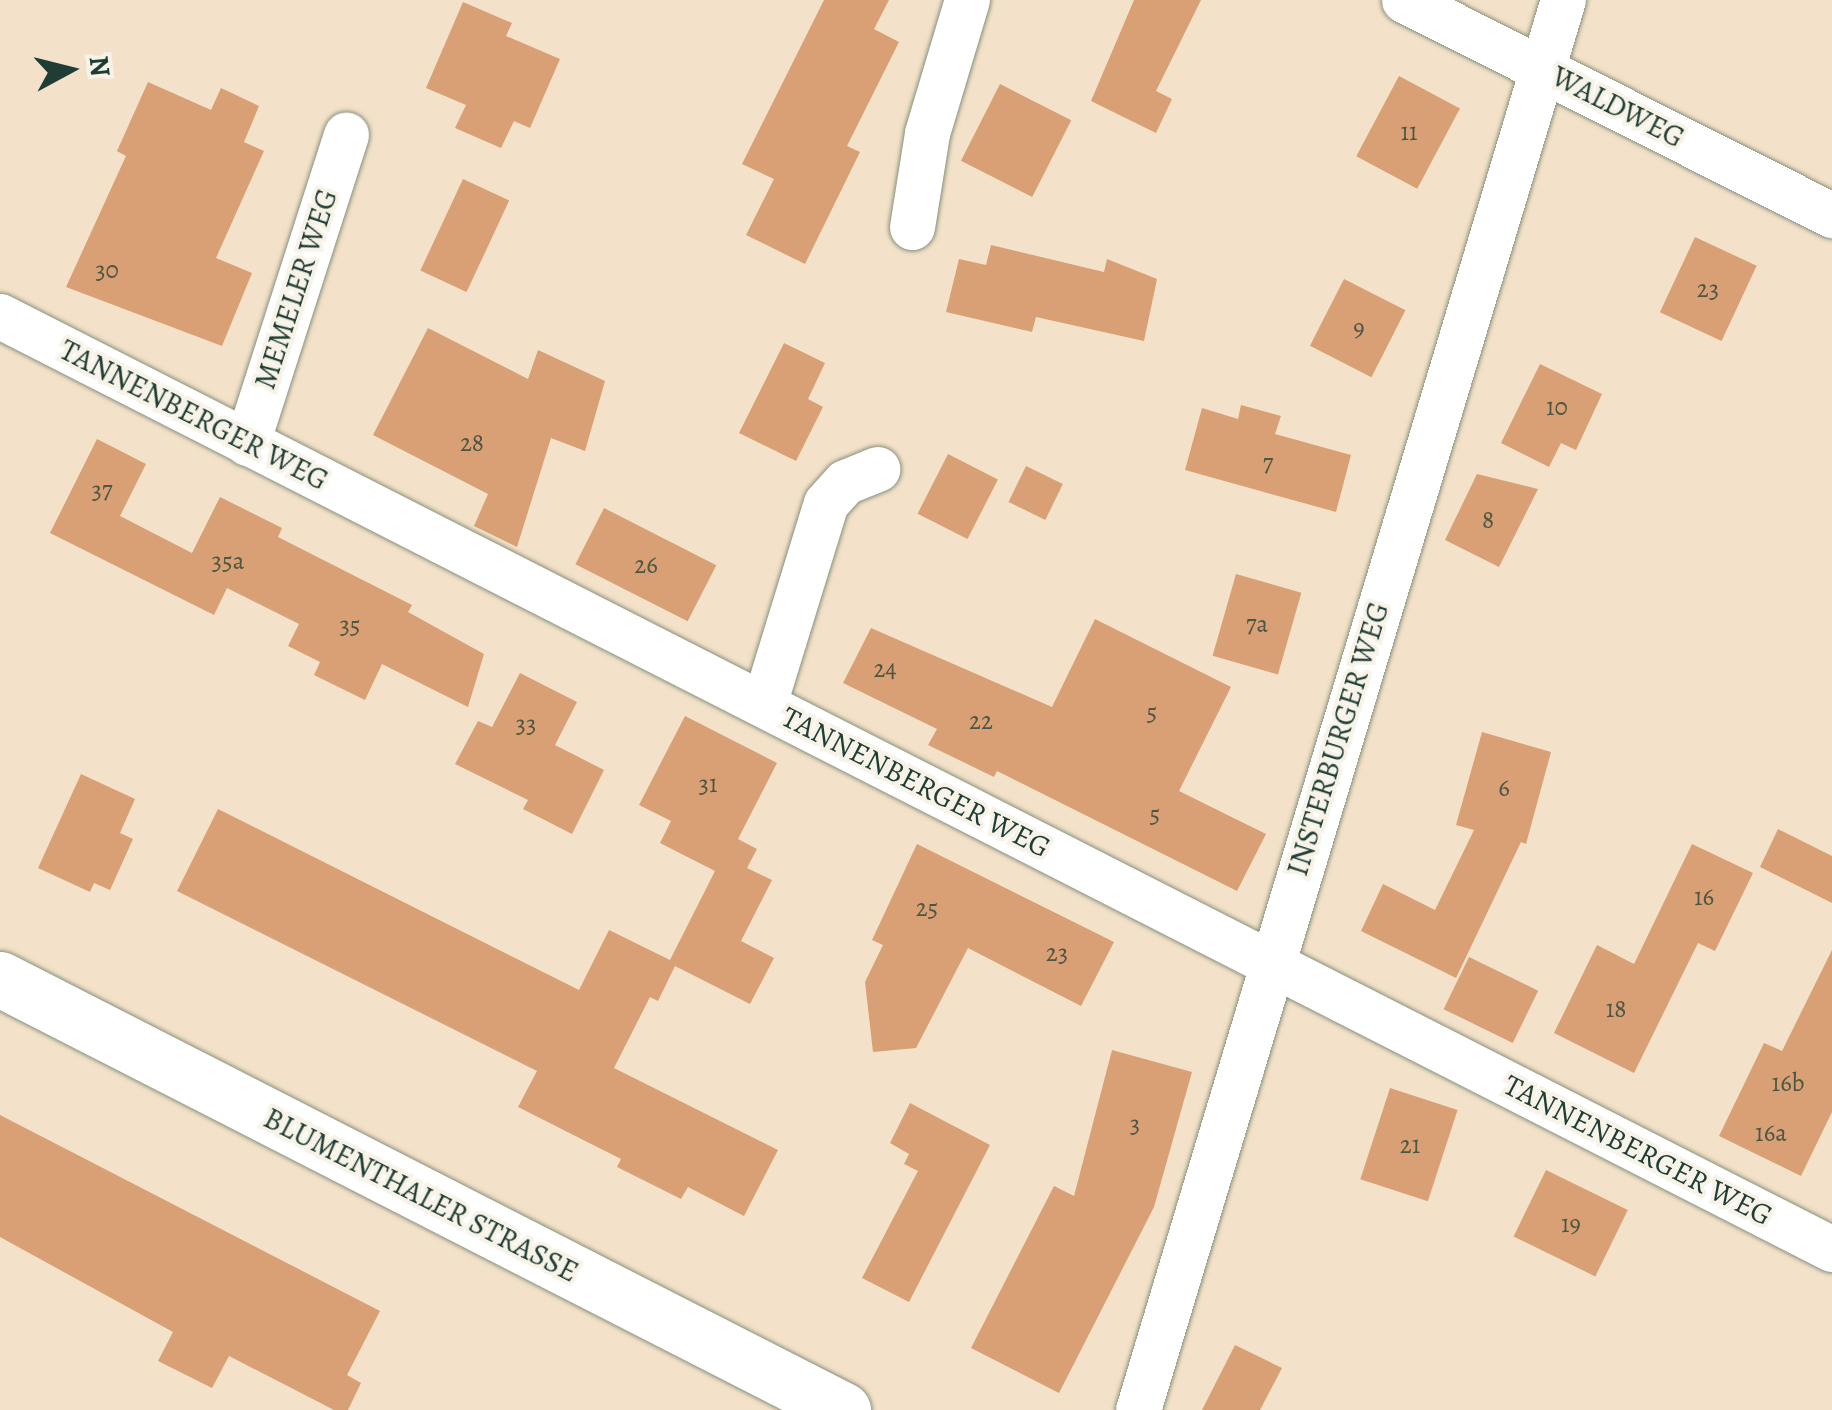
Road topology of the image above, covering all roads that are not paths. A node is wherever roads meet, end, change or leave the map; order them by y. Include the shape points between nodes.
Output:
1 (967, 0) edge
2 (1404, 0) edge
3 (1562, 0) edge
4 (1540, 68) junction
5 (346, 136) dead end
6 (1832, 214) edge
7 (912, 227) dead end
8 (0, 316) edge
9 (247, 442) junction
10 (877, 469) dead end
11 (764, 704) junction
12 (1270, 966) junction
13 (0, 979) edge
14 (1832, 1249) edge
15 (843, 1410) edge
16 (1138, 1410) edge

1 - 7 street via 927,133
2 - 4 street, WALDWEG
3 - 4 street, INSTERBURGER WEG
4 - 6 street, WALDWEG
4 - 12 street, INSTERBURGER WEG
5 - 9 street, MEMELER WEG
8 - 9 street, TANNENBERGER WEG
9 - 11 street, TANNENBERGER WEG
10 - 11 street via 845,482 826,502
11 - 12 street, TANNENBERGER WEG
12 - 14 street, TANNENBERGER WEG
12 - 16 street, INSTERBURGER WEG
13 - 15 main road, BLUMENTHALER STRASSE

